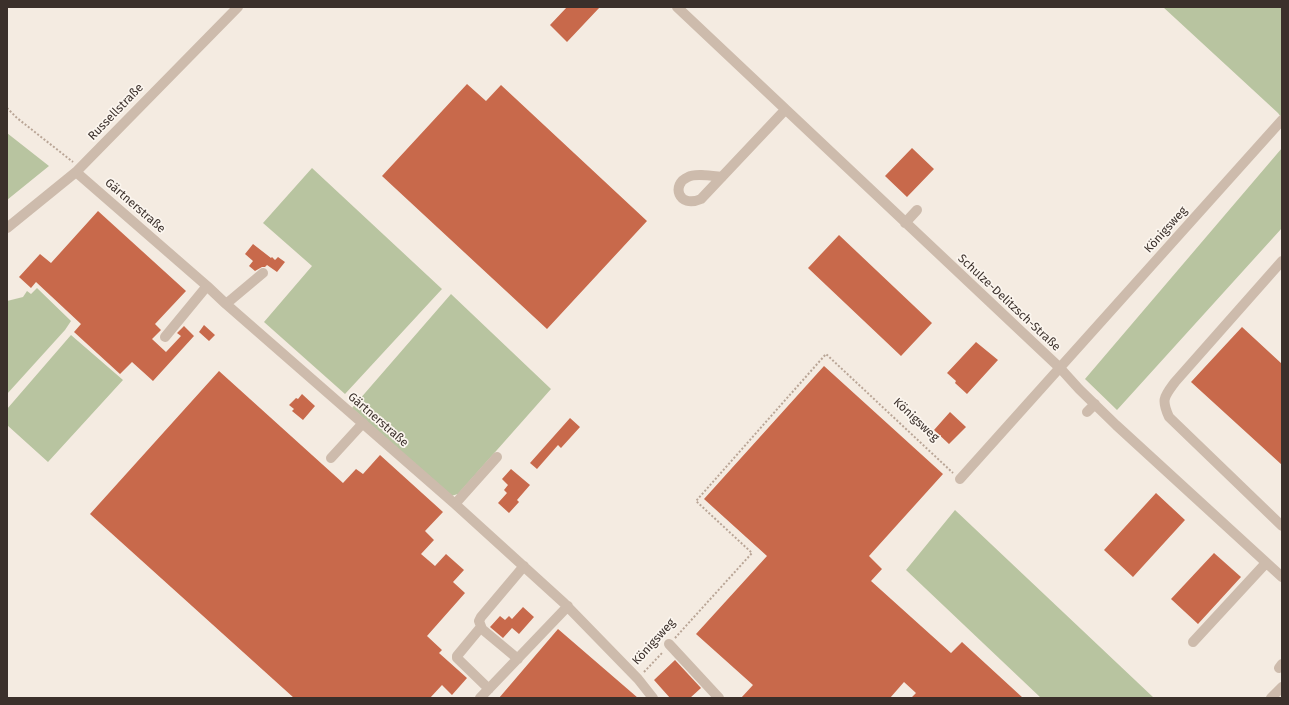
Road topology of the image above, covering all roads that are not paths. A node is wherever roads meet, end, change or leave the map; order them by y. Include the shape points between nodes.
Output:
1 (238, 7) edge
2 (676, 7) edge
3 (785, 110) junction
4 (1282, 120) edge
5 (78, 170) junction
6 (722, 177) dead end
7 (917, 210) dead end
8 (904, 223) junction
9 (7, 228) edge
10 (1282, 261) edge
11 (263, 273) dead end
12 (207, 286) junction
13 (226, 304) junction
14 (165, 337) dead end
15 (1060, 368) junction
16 (1094, 404) junction
17 (1087, 412) dead end
18 (363, 423) junction
19 (497, 457) dead end
20 (331, 458) dead end
21 (960, 479) road end
22 (455, 504) junction
23 (1282, 526) edge
24 (1266, 563) junction
25 (524, 566) junction
26 (1282, 577) edge
27 (568, 606) junction
28 (481, 627) junction
29 (1193, 642) dead end
30 (669, 644) road end
31 (518, 659) junction
32 (1282, 687) edge
33 (489, 690) junction
34 (480, 698) edge
35 (653, 698) edge
36 (719, 698) edge
37 (1271, 698) edge

1 - 5 street, Russellstraße
2 - 3 street, Schulze-Delitzsch-Straße
3 - 6 street
3 - 8 street, Schulze-Delitzsch-Straße
4 - 15 street, Königsweg
5 - 9 street, Russellstraße
5 - 12 street, Gärtnerstraße
7 - 8 street
8 - 15 street, Schulze-Delitzsch-Straße
10 - 23 street via 1174,382 1165,396 1164,407 1169,417
11 - 13 street
12 - 13 street, Gärtnerstraße
12 - 14 street
13 - 18 street, Gärtnerstraße
15 - 16 street, Schulze-Delitzsch-Straße
15 - 21 street, Königsweg
16 - 17 street
16 - 24 street, Schulze-Delitzsch-Straße
18 - 20 street
18 - 22 street, Gärtnerstraße
19 - 22 street
22 - 25 street, Gärtnerstraße
24 - 26 street, Schulze-Delitzsch-Straße
24 - 29 street
25 - 27 street, Gärtnerstraße
25 - 28 street via 481,617
27 - 31 street
27 - 35 street, Gärtnerstraße
28 - 31 street
28 - 33 street via 457,658
30 - 36 street
31 - 33 street
32 - 37 street
33 - 34 street

